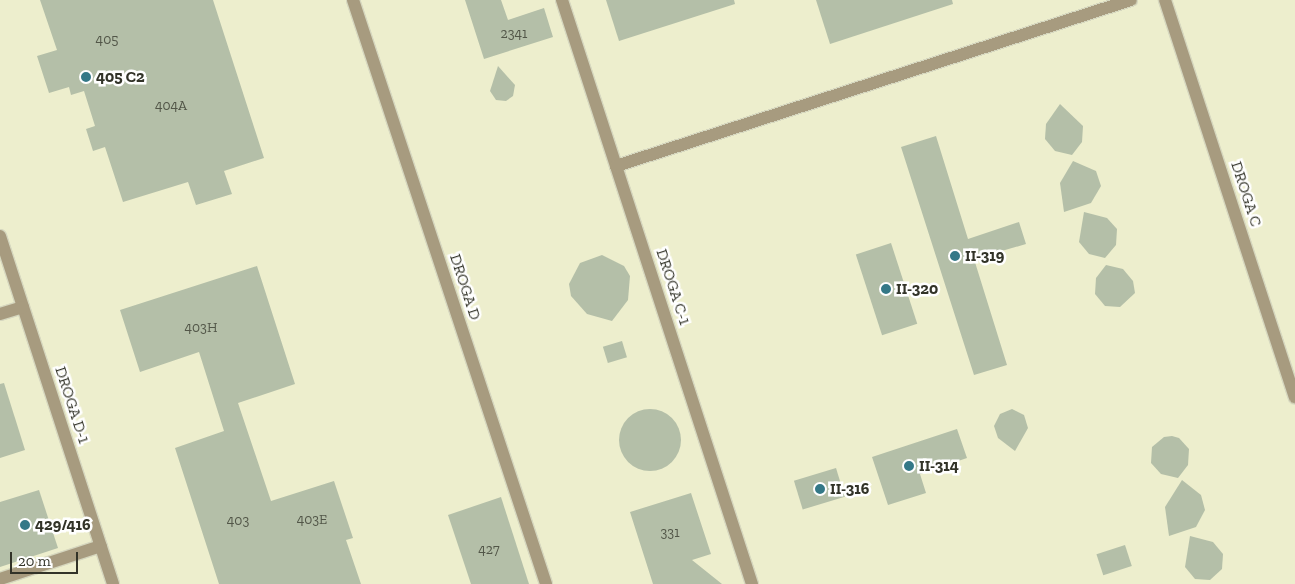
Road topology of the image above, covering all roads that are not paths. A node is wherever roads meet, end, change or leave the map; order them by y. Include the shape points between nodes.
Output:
1 (353, 0) edge
2 (562, 0) edge
3 (1131, 0) edge
4 (1166, 0) edge
5 (616, 166) junction
6 (0, 236) edge
7 (23, 307) junction
8 (0, 314) edge
9 (1295, 397) edge
10 (101, 546) junction
11 (0, 579) edge
12 (113, 584) edge
13 (546, 584) edge
14 (752, 584) edge

1 - 13 lane, DROGA D
2 - 5 lane, DROGA C-1
3 - 5 lane
4 - 9 lane, DROGA C
5 - 14 lane, DROGA C-1
6 - 7 lane, DROGA D-1
7 - 8 lane
7 - 10 lane, DROGA D-1
10 - 11 lane
10 - 12 lane, DROGA D-1

